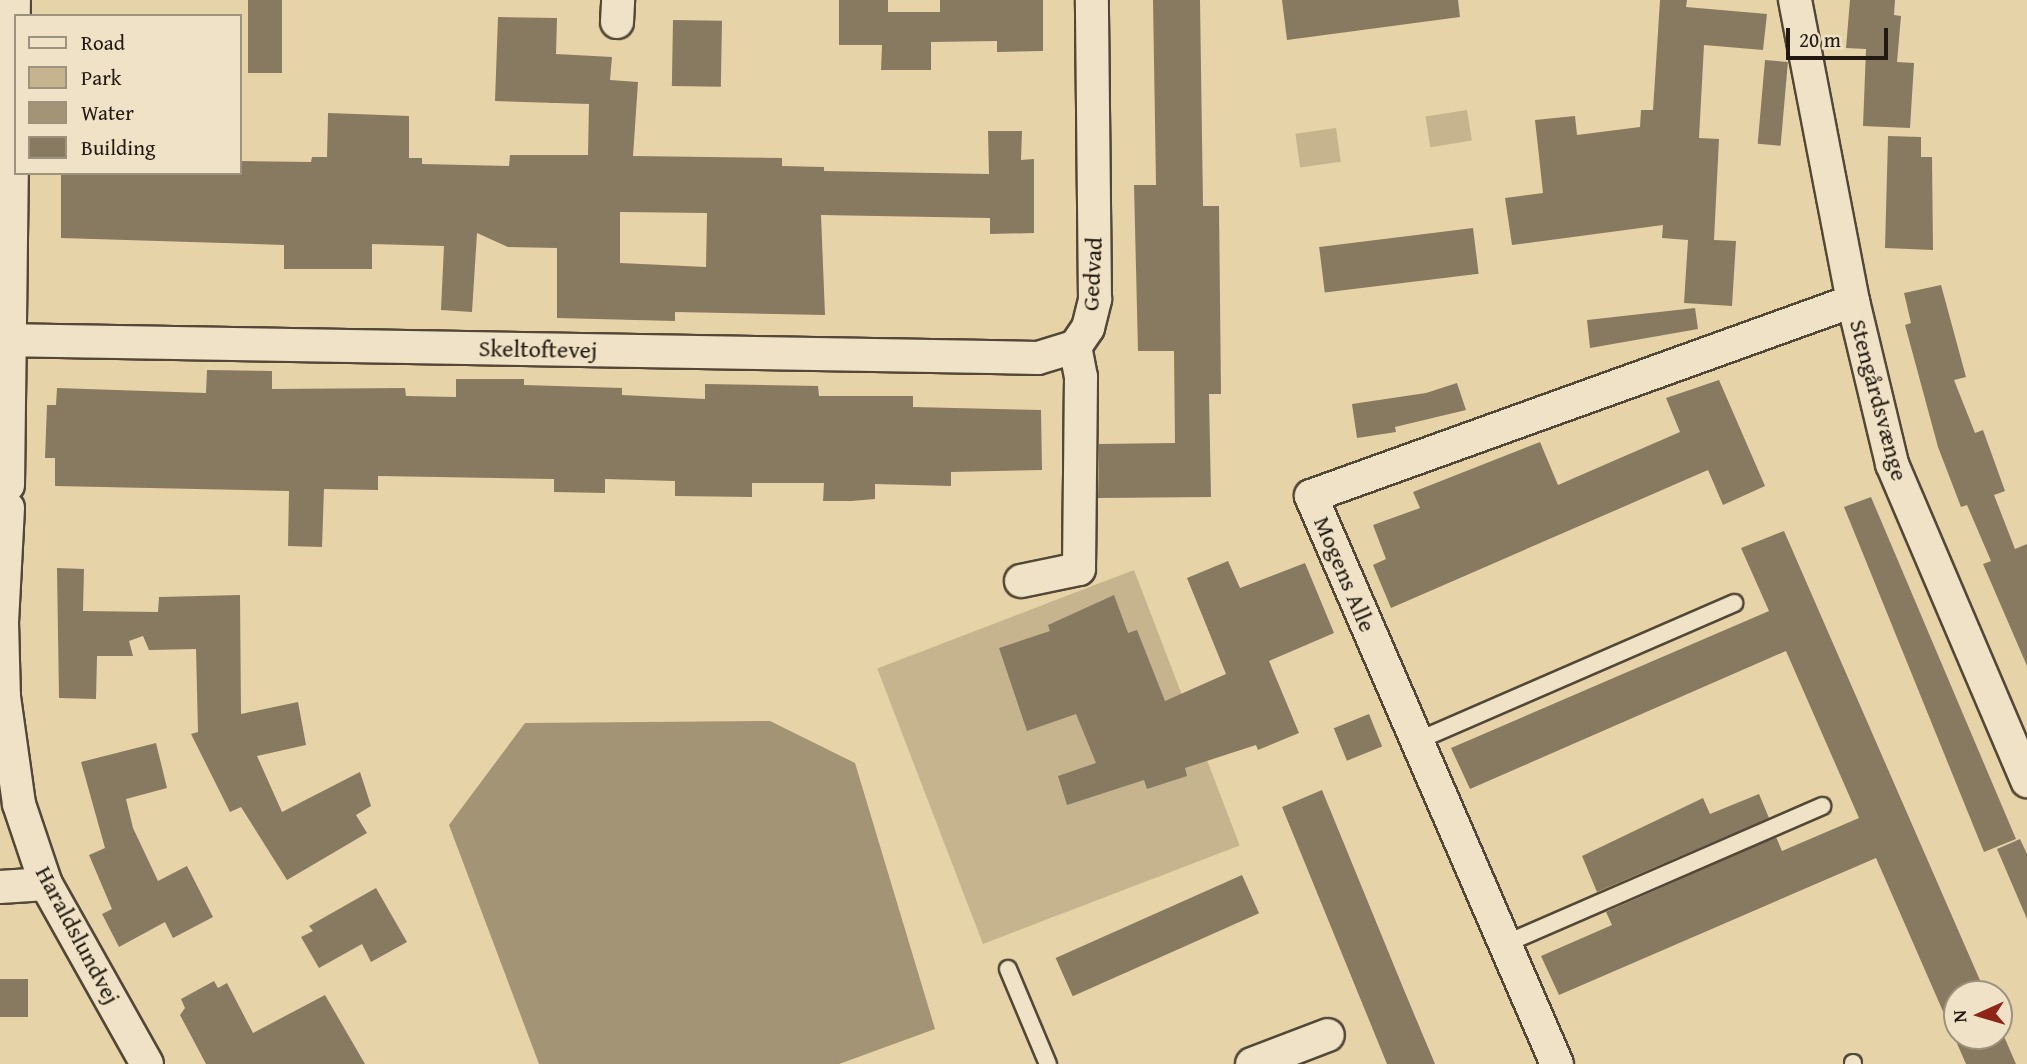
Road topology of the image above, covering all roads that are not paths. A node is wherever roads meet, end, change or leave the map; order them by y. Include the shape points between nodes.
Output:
1 (14, 0) edge
2 (1092, 0) edge
3 (1795, 0) edge
4 (1853, 301) junction
5 (4, 340) edge
6 (1075, 347) junction
7 (1021, 581) dead end
8 (1734, 603) dead end
9 (1417, 741) junction
10 (2027, 781) edge
11 (1822, 806) dead end
12 (46, 884) junction
13 (0, 887) edge
14 (1505, 944) junction
15 (1008, 969) dead end
16 (1328, 1035) dead end
17 (147, 1064) edge
18 (1048, 1064) edge
19 (1252, 1064) edge
20 (1557, 1064) edge

1 - 5 street, Haraldslundvej
2 - 6 street, Gedvad via 1095,299 1088,328
3 - 4 street, Stengårdsvænge
4 - 9 street, Mogens Alle via 1311,496
4 - 10 street, Stengårdsvænge via 1892,464
5 - 6 street, Skeltoftevej via 1038,358
5 - 12 street, Haraldslundvej via 8,497 2,622 10,751 19,804
6 - 7 street via 1081,377 1079,569
8 - 9 lane
9 - 14 street, Mogens Alle
11 - 14 lane
12 - 13 street
12 - 17 street, Haraldslundvej
14 - 20 street, Mogens Alle
15 - 18 lane
16 - 19 street

